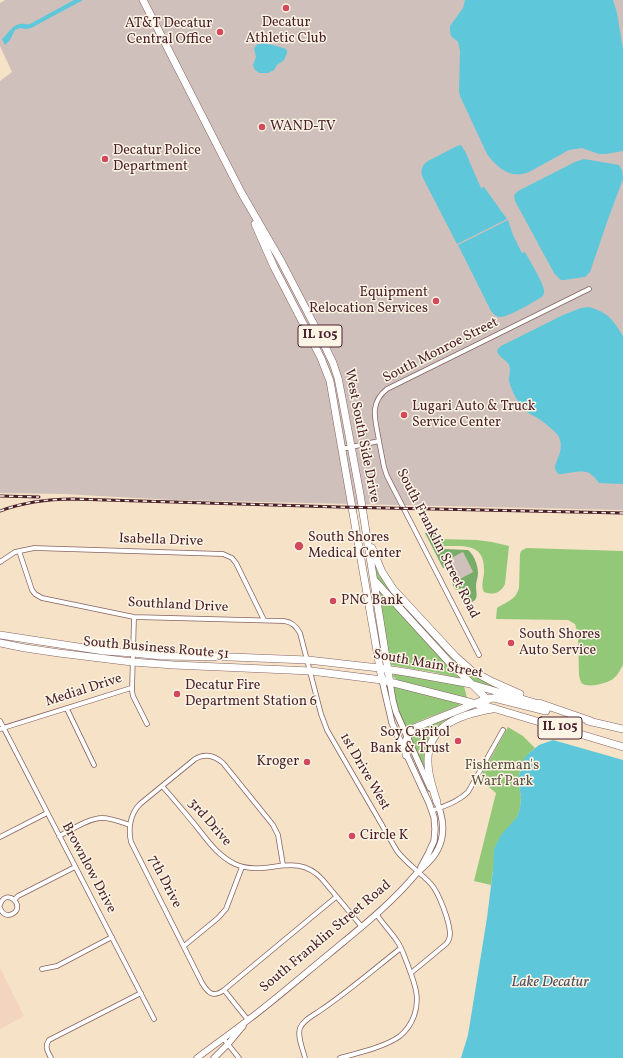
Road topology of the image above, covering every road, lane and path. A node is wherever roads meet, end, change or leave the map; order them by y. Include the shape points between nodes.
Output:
1 (143, 0) edge
2 (241, 192) junction
3 (589, 289) dead end
4 (379, 442) junction
5 (351, 447) junction
6 (342, 449) junction
7 (363, 514) junction
8 (19, 551) junction
9 (360, 556) junction
10 (0, 562) edge
11 (374, 579) junction
12 (134, 617) junction
13 (264, 620) junction
14 (0, 635) edge
15 (0, 643) edge
16 (133, 653) junction
17 (479, 655) dead end
18 (308, 660) junction
19 (132, 662) junction
20 (379, 668) junction
21 (388, 669) junction
22 (311, 672) junction
23 (382, 680) junction
24 (390, 682) junction
25 (471, 684) junction
26 (131, 688) junction
27 (486, 699) junction
28 (474, 704) junction
29 (542, 705) junction
30 (67, 709) junction
31 (496, 709) junction
32 (0, 721) edge
33 (591, 721) junction
34 (147, 724) dead end
35 (2, 729) edge
36 (623, 729) edge
37 (502, 730) dead end
38 (407, 737) junction
39 (623, 747) edge
40 (406, 756) junction
41 (94, 765) dead end
42 (162, 786) junction
43 (438, 805) junction
44 (432, 811) junction
45 (47, 813) junction
46 (130, 825) junction
47 (59, 836) junction
48 (0, 837) edge
49 (283, 865) junction
50 (75, 867) junction
51 (242, 867) junction
52 (418, 872) junction
53 (336, 897) junction
54 (14, 900) junction
55 (0, 906) edge
56 (376, 915) junction
57 (362, 927) junction
58 (112, 937) junction
59 (184, 946) junction
60 (401, 948) junction
61 (42, 969) dead end
62 (411, 973) junction
63 (224, 990) junction
64 (141, 993) junction
65 (154, 1019) dead end
66 (248, 1020) junction
67 (222, 1038) junction
68 (228, 1044) junction
69 (51, 1058) edge
70 (197, 1058) edge
71 (214, 1058) edge
72 (240, 1058) edge
73 (306, 1058) edge
74 (340, 1058) edge

1 - 2 main road, West South Side Drive / IL 105
2 - 5 main road, West South Side Drive / IL 105 via 281,261 333,363
2 - 6 main road, West South Side Drive / IL 105 via 274,267 326,368 332,388
3 - 4 street, South Monroe Street via 382,393 374,406
4 - 5 street
4 - 17 street, South Franklin Street Road via 387,476
5 - 6 street
5 - 7 main road, West South Side Drive / IL 105
6 - 9 main road, West South Side Drive / IL 105
7 - 11 main road, West South Side Drive
7 - 29 main road, IL 105 via 380,568 397,594 472,671
8 - 10 street
8 - 12 street, Southland Drive via 30,585 38,596
8 - 13 street, Isabella Drive via 34,548 227,555 236,563
9 - 11 main road, IL 105
9 - 20 main road, West South Side Drive
11 - 21 main road, West South Side Drive
11 - 25 main road, IL 105
12 - 13 street, Southland Drive
12 - 16 street, Medial Drive
13 - 18 street, Southland Drive via 288,621 296,626
14 - 16 main road, South Business Route 51
15 - 19 main road, South Business Route 51
16 - 18 main road, South Business Route 51
16 - 19 street, Medial Drive
18 - 20 main road, South Main Street
18 - 22 street, Southland Drive
19 - 22 main road, South Business Route 51
19 - 26 street, Medial Drive
20 - 21 main road, South Main Street
20 - 23 main road, South Franklin Street Road
21 - 24 main road, West South Side Drive
21 - 25 main road, South Main Street
22 - 23 main road, South Main Street
22 - 52 street, 1st Drive West via 321,714 330,736 397,851
23 - 24 main road, South Main Street
23 - 40 street, South Franklin Street Road via 392,723
24 - 28 main road, South Main Street
24 - 38 street, South Franklin Street Road via 396,712
25 - 27 main road, IL 105
25 - 29 main road, South Main Street
26 - 30 street, Medial Drive
26 - 34 street
27 - 28 main road
27 - 31 main road, IL 105
27 - 33 main road via 494,698
28 - 31 main road, South Main Street
28 - 38 main road via 418,726
29 - 33 main road, IL 105
30 - 35 street, Medial Drive
30 - 41 street
31 - 39 main road, IL 105
31 - 43 main road via 473,713 455,720 443,727 434,737 428,763
32 - 35 street, Brownlow Drive
33 - 36 main road, IL 105
35 - 45 street, Brownlow Drive
37 - 43 street via 468,792 461,798
38 - 40 main road
38 - 43 street, South Franklin Street Road
40 - 44 street, South Franklin Street Road
42 - 46 street, 7th Drive via 137,806
42 - 49 street, 7th Drive via 198,757 214,757 223,763 273,825 278,834
42 - 51 street, 3rd Drive via 213,847 229,861
43 - 44 street
43 - 52 street, South Franklin Street Road via 442,815 442,841 434,857
44 - 52 street, South Franklin Street Road via 435,823 434,841
45 - 47 street, Brownlow Drive
45 - 48 street
46 - 47 street via 107,818 96,818
46 - 59 street, 7th Drive via 131,842
47 - 50 street, Brownlow Drive
49 - 51 street, 3rd Drive via 256,869
49 - 53 street, 3rd Drive via 298,866 315,873
50 - 54 street
50 - 58 street, Brownlow Drive
51 - 59 street via 226,908 218,918
52 - 56 street, South Franklin Street Road
52 - 62 street, 1st Drive West via 433,886 439,898 450,937 446,944
53 - 57 street, 3rd Drive
53 - 63 street
54 - 55 street via 6,898
54 - 55 street via 17,908 15,913 6,915
56 - 57 street, South Franklin Street Road
56 - 60 street
57 - 66 street, South Franklin Street Road
58 - 61 street via 57,966
58 - 64 street, Brownlow Drive
59 - 63 street, 7th Drive via 209,992 217,994
60 - 62 street
60 - 73 street via 342,996 302,1024 300,1038
62 - 74 street via 418,1003 406,1029 388,1042
63 - 66 street
64 - 65 street, Brownlow Drive
64 - 69 street via 50,1040 46,1047
66 - 67 street, South Franklin Street Road
66 - 68 street, South Franklin Street Road
67 - 68 street
67 - 70 street, South Franklin Street Road
68 - 71 street, South Franklin Street Road
68 - 72 street

